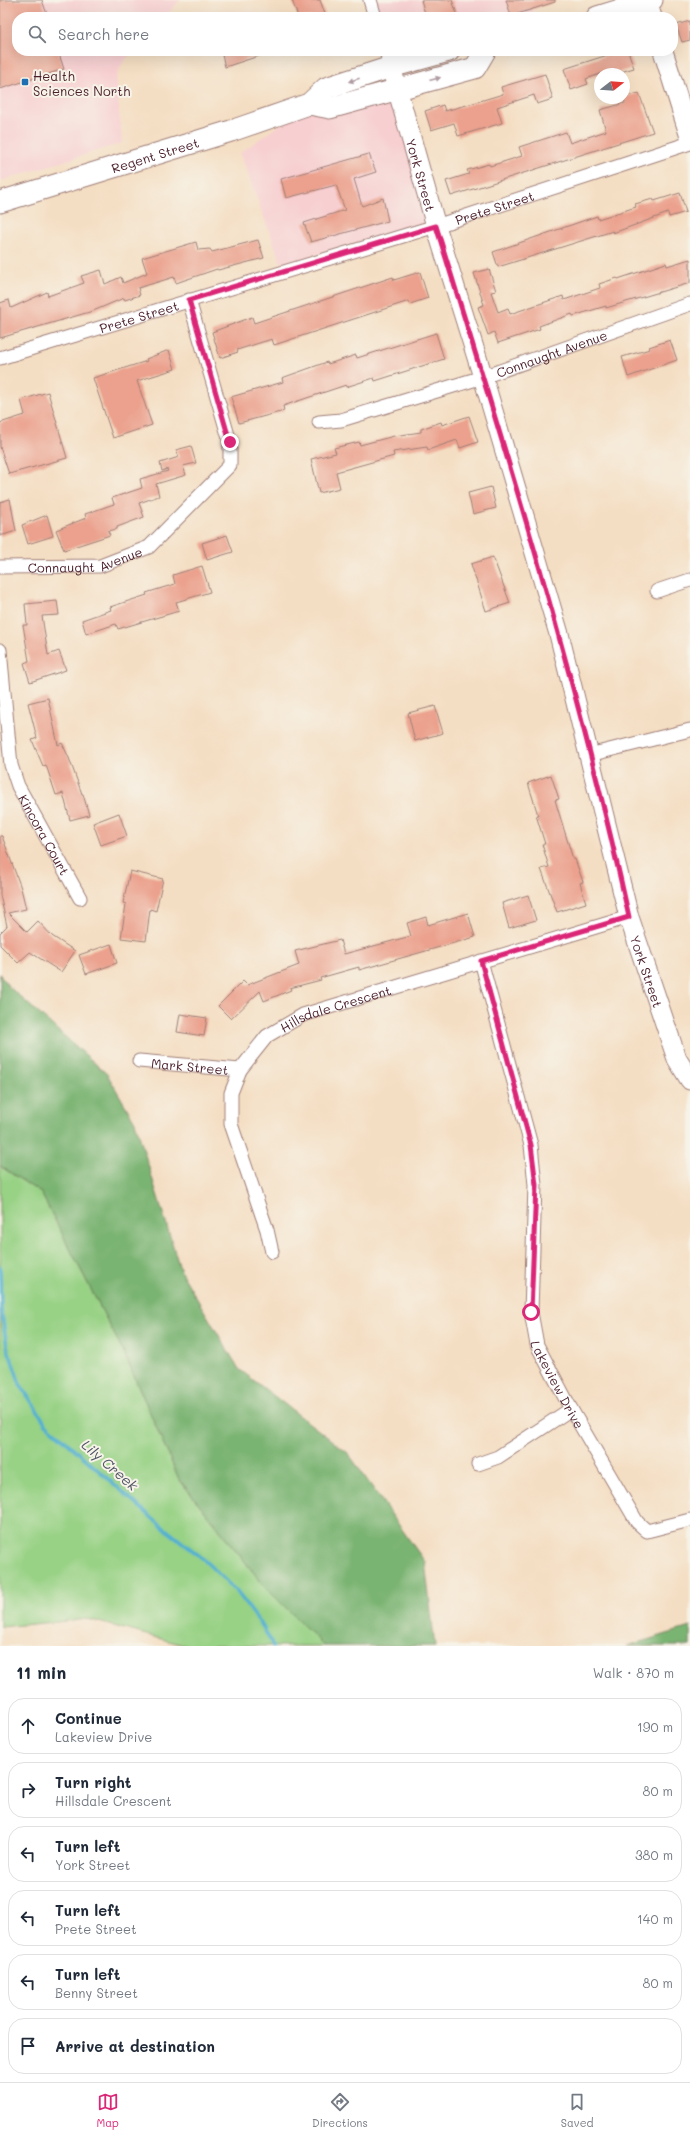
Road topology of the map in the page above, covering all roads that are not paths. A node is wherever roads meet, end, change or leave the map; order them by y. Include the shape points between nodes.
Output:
1 (370, 0) edge
2 (650, 5) edge
3 (374, 12) edge
4 (619, 12) edge
5 (411, 56) edge
6 (482, 56) edge
7 (665, 56) edge
8 (388, 59) edge
9 (397, 90) junction
10 (309, 104) junction
11 (690, 138) edge
12 (690, 143) edge
13 (0, 202) edge
14 (436, 226) junction
15 (189, 300) junction
16 (690, 304) edge
17 (0, 358) edge
18 (483, 377) junction
19 (319, 422) dead end
20 (0, 567) edge
21 (690, 580) edge
22 (657, 591) dead end
23 (0, 650) edge
24 (690, 730) edge
25 (589, 755) junction
26 (80, 898) dead end
27 (629, 917) junction
28 (481, 961) junction
29 (139, 1061) dead end
30 (240, 1070) junction
31 (690, 1080) edge
32 (272, 1252) dead end
33 (571, 1409) junction
34 (478, 1464) dead end
35 (690, 1520) edge

1 - 3 street
2 - 4 main road
5 - 8 main road, Regent Street
9 -> 6 main road, Regent Street via 475,68
7 - 11 street
8 - 9 street, York Street
8 -> 10 main road, Regent Street via 326,88
9 - 10 main road, Regent Street via 330,108
9 - 14 street, York Street
10 - 13 main road, Regent Street via 132,163
12 - 14 street, Prete Street
14 - 15 street, Prete Street
14 - 18 street, York Street
15 - 17 street, Prete Street
15 - 20 street, Connaught Avenue via 230,442 230,465 149,547 100,566
16 - 18 street, Connaught Avenue
18 - 19 street, Connaught Avenue via 341,420
18 - 25 street, York Street via 559,634
21 - 22 street
23 - 26 street, Kincora Court via 11,765 18,786
24 - 25 street
25 - 27 street, York Street
27 - 28 street, Hillsdale Crescent
27 - 31 street, York Street via 677,1059
28 - 30 street, Hillsdale Crescent via 303,1015 267,1036
28 - 33 street, Lakeview Drive via 531,1145 536,1185 531,1312 537,1345
29 - 30 street, Mark Street
30 - 32 street, Hillsdale Crescent via 231,1093 231,1124
33 - 34 street via 498,1457
33 - 35 street, Lakeview Drive via 637,1522 647,1531

